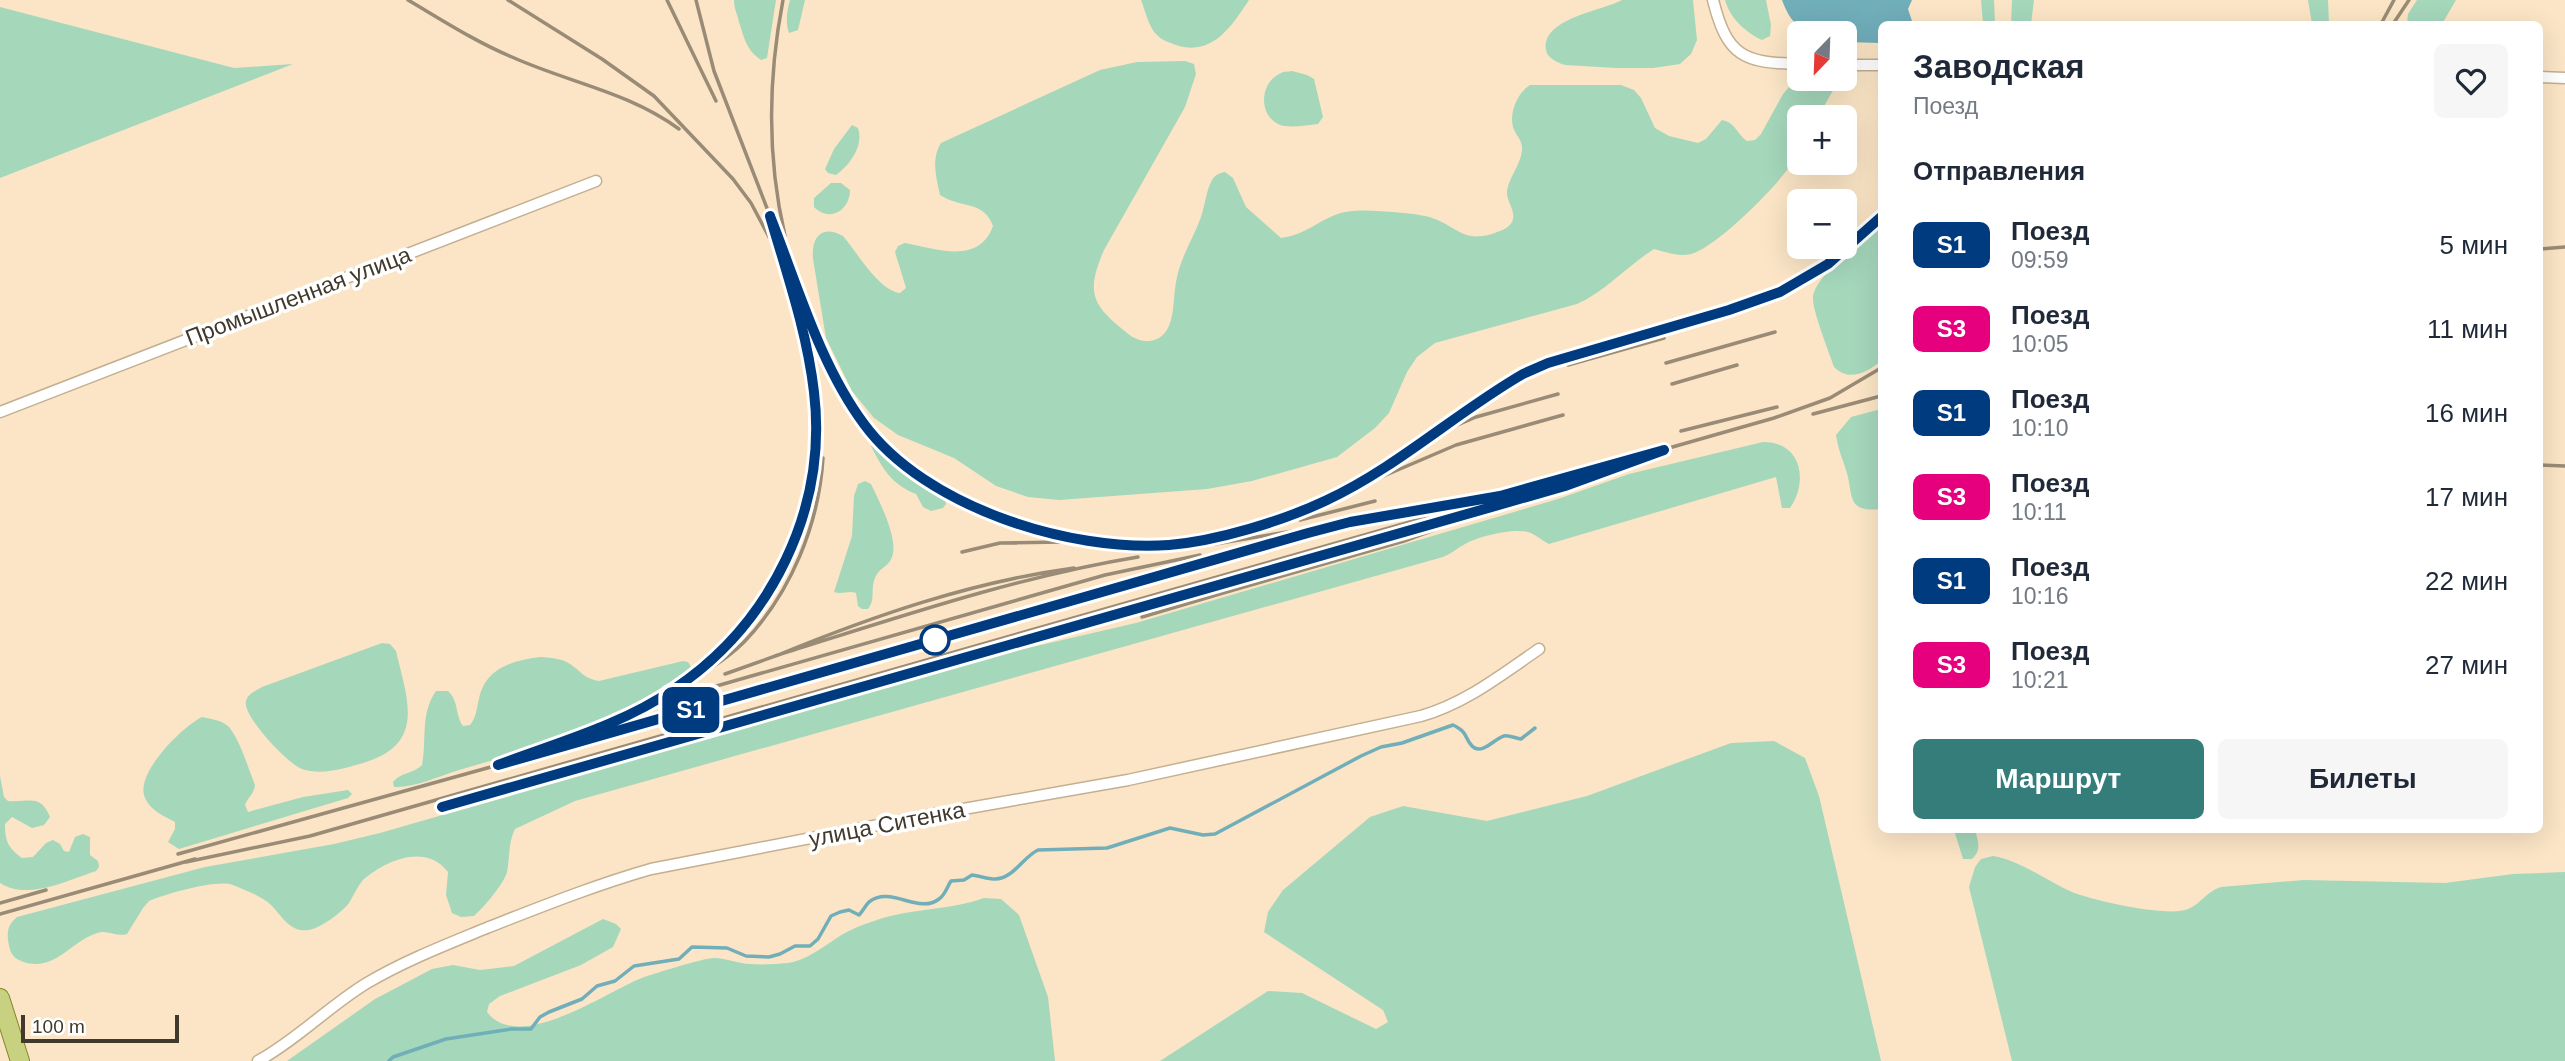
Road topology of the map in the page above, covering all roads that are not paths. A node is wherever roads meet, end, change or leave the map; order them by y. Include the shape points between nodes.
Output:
1 (1713, 0) edge
2 (1787, 64) edge
3 (1857, 65) edge
4 (1878, 65) edge
5 (2543, 77) edge
6 (2565, 78) edge
7 (596, 181) dead end
8 (0, 412) edge
9 (1539, 649) dead end
10 (0, 998) edge
11 (20, 1061) edge
12 (258, 1061) edge

1 - 2 street via 1720,30 1731,45 1747,58
3 - 4 street
5 - 6 street
7 - 8 street, Промышленная улица
9 - 12 street, улица Ситенка via 1471,696 1421,716 1128,780 651,869 605,883 388,971
10 - 11 main road

